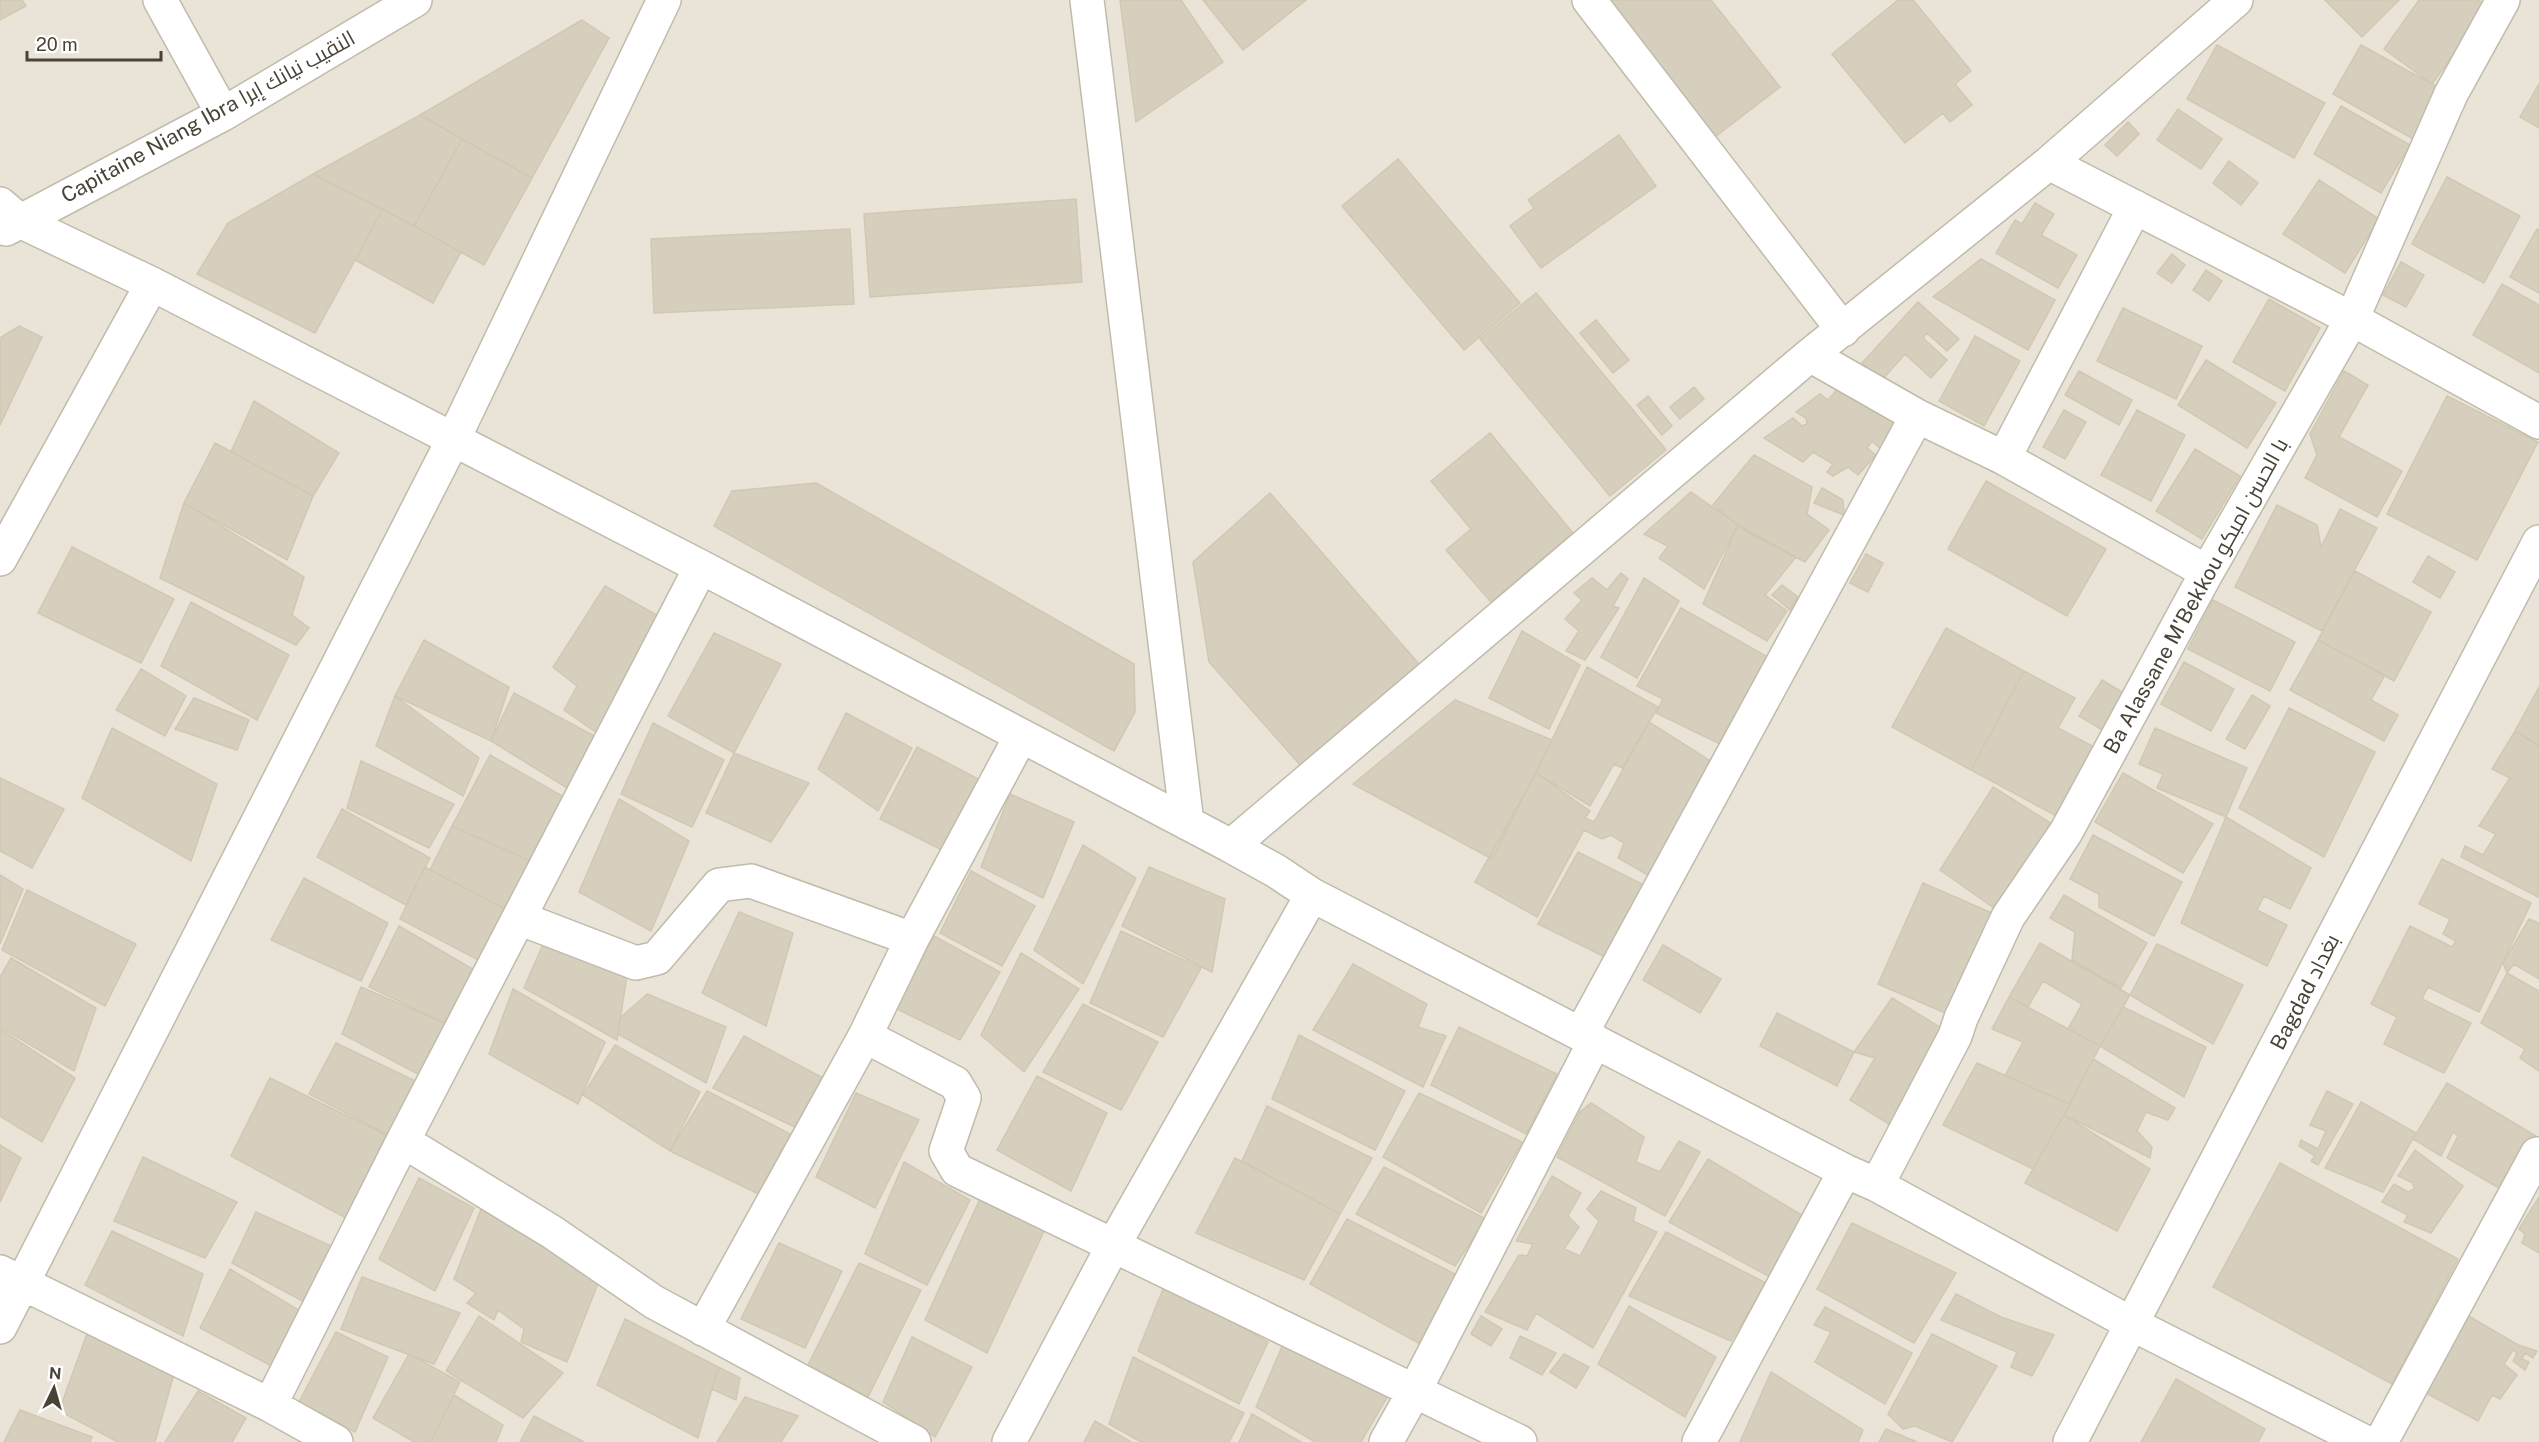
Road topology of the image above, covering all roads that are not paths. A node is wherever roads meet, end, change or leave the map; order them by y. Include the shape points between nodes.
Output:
1 (160, 0) edge
2 (415, 0) edge
3 (664, 0) edge
4 (1087, 0) edge
5 (1589, 0) edge
6 (2236, 0) edge
7 (2503, 0) edge
8 (223, 114) junction
9 (2049, 163) junction
10 (2134, 207) junction
11 (6, 219) edge
12 (152, 284) junction
13 (2352, 319) junction
14 (1843, 330) junction
15 (1810, 355) junction
16 (1917, 416) junction
17 (2539, 422) edge
18 (453, 440) junction
19 (2004, 458) junction
20 (2539, 542) edge
21 (0, 560) edge
22 (701, 567) junction
23 (2207, 572) junction
24 (1021, 736) junction
25 (1187, 823) junction
26 (1231, 846) junction
27 (1312, 895) junction
28 (519, 918) junction
29 (912, 939) junction
30 (865, 1036) junction
31 (1588, 1038) junction
32 (404, 1141) junction
33 (2538, 1153) edge
34 (1845, 1171) junction
35 (1877, 1185) junction
36 (1113, 1246) junction
37 (11, 1278) edge
38 (2132, 1324) junction
39 (0, 1327) edge
40 (703, 1329) junction
41 (1414, 1392) junction
42 (270, 1405) junction
43 (336, 1442) edge
44 (914, 1442) edge
45 (1009, 1442) edge
46 (1386, 1442) edge
47 (1520, 1442) edge
48 (1699, 1442) edge
49 (2070, 1442) edge
50 (2365, 1442) edge
51 (2381, 1442) edge

1 - 8 street
2 - 8 street, Capitaine Niang Ibra النقيب نيانك إبرا
3 - 18 street
4 - 25 street
5 - 14 street
6 - 9 street
7 - 13 street, Ba Alassane M'Bekkou با الحسن امبكو via 2451,94
8 - 11 street, Capitaine Niang Ibra النقيب نيانك إبرا
9 - 10 street
9 - 14 street
10 - 13 street
10 - 19 street
11 - 12 street
12 - 18 street
12 - 21 street
13 - 17 street
13 - 23 street, Ba Alassane M'Bekkou با الحسن امبكو
14 - 15 street
15 - 16 street
15 - 26 street
16 - 19 street
16 - 31 street
18 - 22 street
18 - 37 street
19 - 23 street
20 - 38 street, Bagdad بغداد
22 - 24 street
22 - 28 street
23 - 35 street, Ba Alassane M'Bekkou با الحسن امبكو via 2066,832 2008,917 1955,1036
24 - 25 street
24 - 29 street
25 - 26 street
26 - 27 street
27 - 31 street
27 - 36 street
28 - 29 street via 636,963 657,958 719,885 751,881
28 - 32 street
29 - 30 street
30 - 36 street via 955,1083 964,1098 946,1151 957,1170
30 - 40 street
31 - 34 street
31 - 41 street
32 - 40 street via 552,1232 654,1302
32 - 42 street
33 - 51 street
34 - 35 street
34 - 48 street
35 - 38 street
36 - 41 street
36 - 45 street
37 - 39 street
37 - 42 street
38 - 49 street, Bagdad بغداد
38 - 50 street
40 - 44 street
41 - 46 street
41 - 47 street
42 - 43 street

